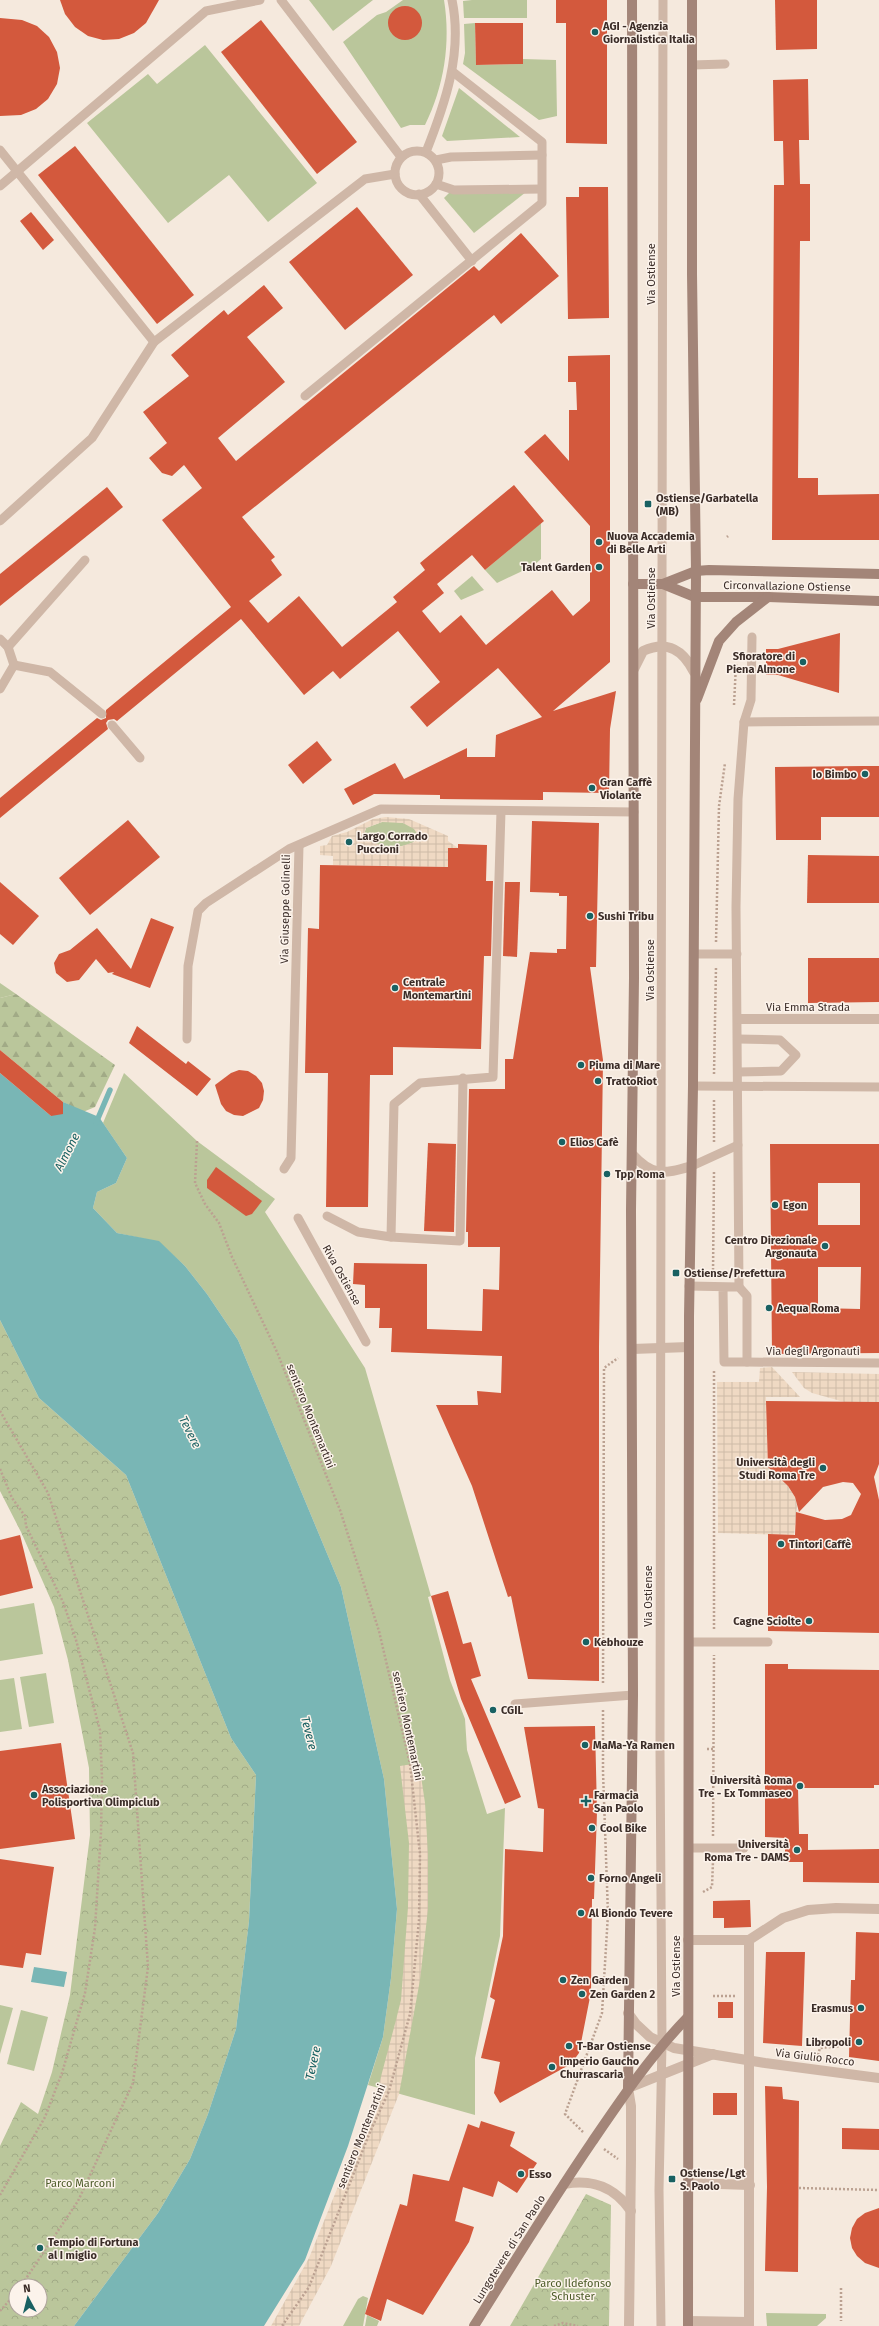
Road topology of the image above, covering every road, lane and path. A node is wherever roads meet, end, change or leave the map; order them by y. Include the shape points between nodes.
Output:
1 (260, 0) edge
2 (281, 0) edge
3 (452, 0) edge
4 (632, 0) edge
5 (663, 0) edge
6 (692, 0) edge
7 (725, 64) dead end
8 (692, 65) junction
9 (453, 72) junction
10 (0, 150) edge
11 (426, 152) junction
12 (542, 155) junction
13 (401, 157) junction
14 (436, 160) junction
15 (17, 171) junction
16 (395, 174) junction
17 (436, 184) junction
18 (0, 186) edge
19 (542, 190) junction
20 (419, 194) junction
21 (472, 261) junction
22 (154, 342) junction
23 (305, 396) dead end
24 (0, 521) edge
25 (84, 560) dead end
26 (696, 571) junction
27 (879, 574) edge
28 (633, 584) junction
29 (663, 584) junction
30 (695, 597) junction
31 (768, 597) junction
32 (879, 601) edge
33 (752, 637) dead end
34 (0, 639) edge
35 (8, 647) junction
36 (662, 647) junction
37 (736, 662) dead end
38 (14, 666) junction
39 (632, 672) junction
40 (694, 672) junction
41 (0, 689) edge
42 (694, 706) junction
43 (733, 708) dead end
44 (102, 714) dead end
45 (879, 721) edge
46 (744, 722) junction
47 (112, 725) dead end
48 (140, 758) dead end
49 (726, 761) dead end
50 (501, 810) junction
51 (634, 812) junction
52 (299, 846) junction
53 (694, 954) junction
54 (716, 954) junction
55 (737, 954) junction
56 (738, 1019) junction
57 (879, 1019) edge
58 (738, 1039) junction
59 (186, 1040) dead end
60 (738, 1072) junction
61 (463, 1078) junction
62 (694, 1086) junction
63 (714, 1086) junction
64 (738, 1086) junction
65 (879, 1087) edge
66 (197, 1141) dead end
67 (738, 1145) junction
68 (632, 1154) junction
69 (714, 1156) junction
70 (692, 1166) junction
71 (284, 1169) dead end
72 (662, 1172) junction
73 (327, 1216) dead end
74 (298, 1218) dead end
75 (391, 1237) junction
76 (689, 1286) junction
77 (713, 1287) junction
78 (724, 1287) junction
79 (739, 1287) junction
80 (366, 1342) dead end
81 (689, 1347) junction
82 (632, 1349) junction
83 (661, 1349) junction
84 (747, 1362) junction
85 (879, 1363) edge
86 (604, 1368) dead end
87 (714, 1370) dead end
88 (0, 1411) edge
89 (0, 1469) edge
90 (690, 1642) junction
91 (714, 1642) junction
92 (768, 1642) dead end
93 (633, 1695) junction
94 (603, 1697) junction
95 (515, 1704) dead end
96 (707, 1749) dead end
97 (714, 1750) junction
98 (689, 1848) junction
99 (713, 1848) junction
100 (744, 1848) dead end
101 (702, 1899) dead end
102 (879, 1909) edge
103 (608, 1914) junction
104 (614, 1914) dead end
105 (688, 1940) junction
106 (749, 1940) junction
107 (713, 1996) dead end
108 (749, 1996) junction
109 (628, 2013) junction
110 (688, 2017) junction
111 (662, 2044) junction
112 (841, 2046) dead end
113 (689, 2051) junction
114 (713, 2054) junction
115 (748, 2061) junction
116 (689, 2064) junction
117 (816, 2069) junction
118 (661, 2075) junction
119 (879, 2078) edge
120 (628, 2088) junction
121 (572, 2123) dead end
122 (688, 2183) junction
123 (564, 2184) junction
124 (750, 2185) junction
125 (799, 2188) dead end
126 (879, 2190) edge
127 (0, 2196) edge
128 (631, 2211) junction
129 (26, 2278) edge
130 (841, 2288) dead end
131 (8, 2302) edge
132 (0, 2311) edge
133 (841, 2322) dead end
134 (688, 2324) edge
135 (749, 2324) edge
136 (282, 2326) edge
137 (474, 2326) edge
138 (554, 2326) edge
139 (578, 2326) edge
140 (629, 2326) edge
141 (661, 2326) edge

1 - 15 lane via 206,11
2 - 13 lane
3 - 9 lane via 455,43
4 - 28 main road, Via Ostiense
5 - 29 lane, Via Ostiense
6 - 8 main road, Via Ostiense
7 - 8 lane
8 - 26 main road, Via Ostiense
9 - 11 lane via 444,106
9 - 12 lane via 542,142
10 - 15 lane
11 - 13 lane via 413,151
11 - 14 lane
12 - 14 lane via 451,157
12 - 19 lane
13 - 16 lane
14 - 17 lane via 439,173
15 - 18 lane
15 - 22 lane
16 - 20 lane via 400,185 409,193
16 - 22 lane via 365,179
17 - 19 lane via 454,190
17 - 20 lane via 430,191
19 - 21 lane via 542,203
20 - 21 lane
21 - 23 lane
22 - 24 lane via 92,438
25 - 35 lane
26 - 27 main road, Circonvallazione Ostiense via 781,570
26 - 29 main road
26 - 30 main road, Via Ostiense
28 - 29 main road
28 - 39 main road, Via Ostiense
29 - 30 main road
29 - 36 lane, Via Ostiense
30 - 31 main road, Circonvallazione Ostiense
30 - 40 main road, Via Ostiense
31 - 32 main road, Circonvallazione Ostiense
31 - 42 main road via 736,622 720,642
33 - 46 lane via 751,700
34 - 35 lane
35 - 38 lane
36 - 39 street via 643,651
36 - 40 street via 682,653
36 - 72 lane, Via Ostiense
37 - 43 path
38 - 41 lane
38 - 44 lane via 50,672
39 - 51 main road, Via Ostiense
40 - 42 main road, Via Ostiense
42 - 53 main road, Via Ostiense
45 - 46 lane
46 - 55 lane via 738,799
47 - 48 lane
49 - 54 path via 718,834
50 - 51 lane, Via Giuseppe Golinelli
50 - 52 lane, Via Giuseppe Golinelli via 381,809
50 - 61 lane via 493,1077
51 - 68 main road, Via Ostiense
52 - 59 lane via 290,849 212,899 198,911 188,966
52 - 71 lane, Via Giuseppe Golinelli via 291,1158
53 - 54 lane
53 - 62 main road, Via Ostiense
54 - 55 lane
54 - 63 path
55 - 56 lane
56 - 57 street, Via Emma Strada
56 - 58 lane
58 - 60 lane
58 - 60 lane via 780,1040 796,1055 781,1072
60 - 64 lane
61 - 75 lane via 420,1083 394,1104
61 - 75 lane via 460,1241
62 - 63 lane
62 - 70 main road, Via Ostiense
63 - 64 lane
63 - 69 path
64 - 65 lane
64 - 67 lane
66 - 136 path, sentiero Montemartini via 195,1183 205,1204 219,1222 232,1257 277,1352 340,1510 379,1631 410,1764 420,1854 419,1920 410,2014 390,2091 370,2132 309,2287
67 - 69 lane
67 - 79 lane
68 - 72 street via 645,1168
68 - 82 main road, Via Ostiense
69 - 70 lane
69 - 77 path
70 - 72 street
70 - 76 main road, Via Ostiense
72 - 83 lane, Via Ostiense
73 - 75 lane via 358,1232
74 - 80 lane, Riva Ostiense
76 - 77 lane
76 - 81 main road, Via Ostiense
77 - 78 lane
78 - 79 lane
78 - 84 lane, Via degli Argonauti via 724,1362
79 - 84 lane via 747,1296
81 - 83 street
81 - 90 main road, Via Ostiense
82 - 83 street
82 - 93 main road, Via Ostiense
83 - 111 lane, Via Ostiense
84 - 85 lane, Via degli Argonauti
86 - 94 path
87 - 91 path
88 - 129 path via 48,1493 133,1753 148,1967 133,2084 78,2201
89 - 127 path via 12,1498 25,1516 26,1526 63,1602 76,1640 100,1730 102,1778 95,1928 85,1993 62,2073 45,2117
90 - 91 lane
90 - 98 main road, Via Ostiense
91 - 92 lane
91 - 97 path
93 - 94 lane
93 - 109 main road, Via Ostiense
94 - 95 lane
94 - 103 path
96 - 97 path
97 - 99 path
98 - 99 lane
98 - 105 main road, Via Ostiense
99 - 100 lane
99 - 101 path via 712,1887 702,1892
102 - 106 street via 836,1908 801,1912 783,1918
103 - 104 path
103 - 121 path via 602,2013 565,2114
105 - 106 street
105 - 110 main road, Via Ostiense
106 - 108 street, Via Ostiense
107 - 108 path
108 - 115 street, Via Ostiense
109 - 111 street via 643,2031
109 - 120 main road, Via Ostiense
110 - 111 main road, Lungotevere di San Paolo
110 - 113 main road, Via Ostiense
111 - 113 street
111 - 118 lane, Via Ostiense
111 - 120 main road, Lungotevere di San Paolo
112 - 117 path via 820,2048
113 - 114 street
113 - 116 main road, Via Ostiense
114 - 115 street
114 - 116 street
115 - 117 street, Via Giulio Rocco
115 - 124 street, Via Ostiense
116 - 118 street
116 - 122 main road, Via Ostiense
117 - 119 street, Via Giulio Rocco
118 - 120 street
118 - 141 lane, Via Ostiense
120 - 123 main road, Lungotevere di San Paolo
120 - 128 street, Via Ostiense via 631,2106
122 - 124 street
122 - 134 main road, Via Ostiense
123 - 128 street via 580,2181 604,2186 620,2196
123 - 137 main road, Lungotevere di San Paolo
124 - 135 street, Via Ostiense
125 - 126 path
128 - 140 street, Via Ostiense
130 - 133 path
131 - 132 path
134 - 135 street, Via Ostiense
138 - 139 path via 563,2323

